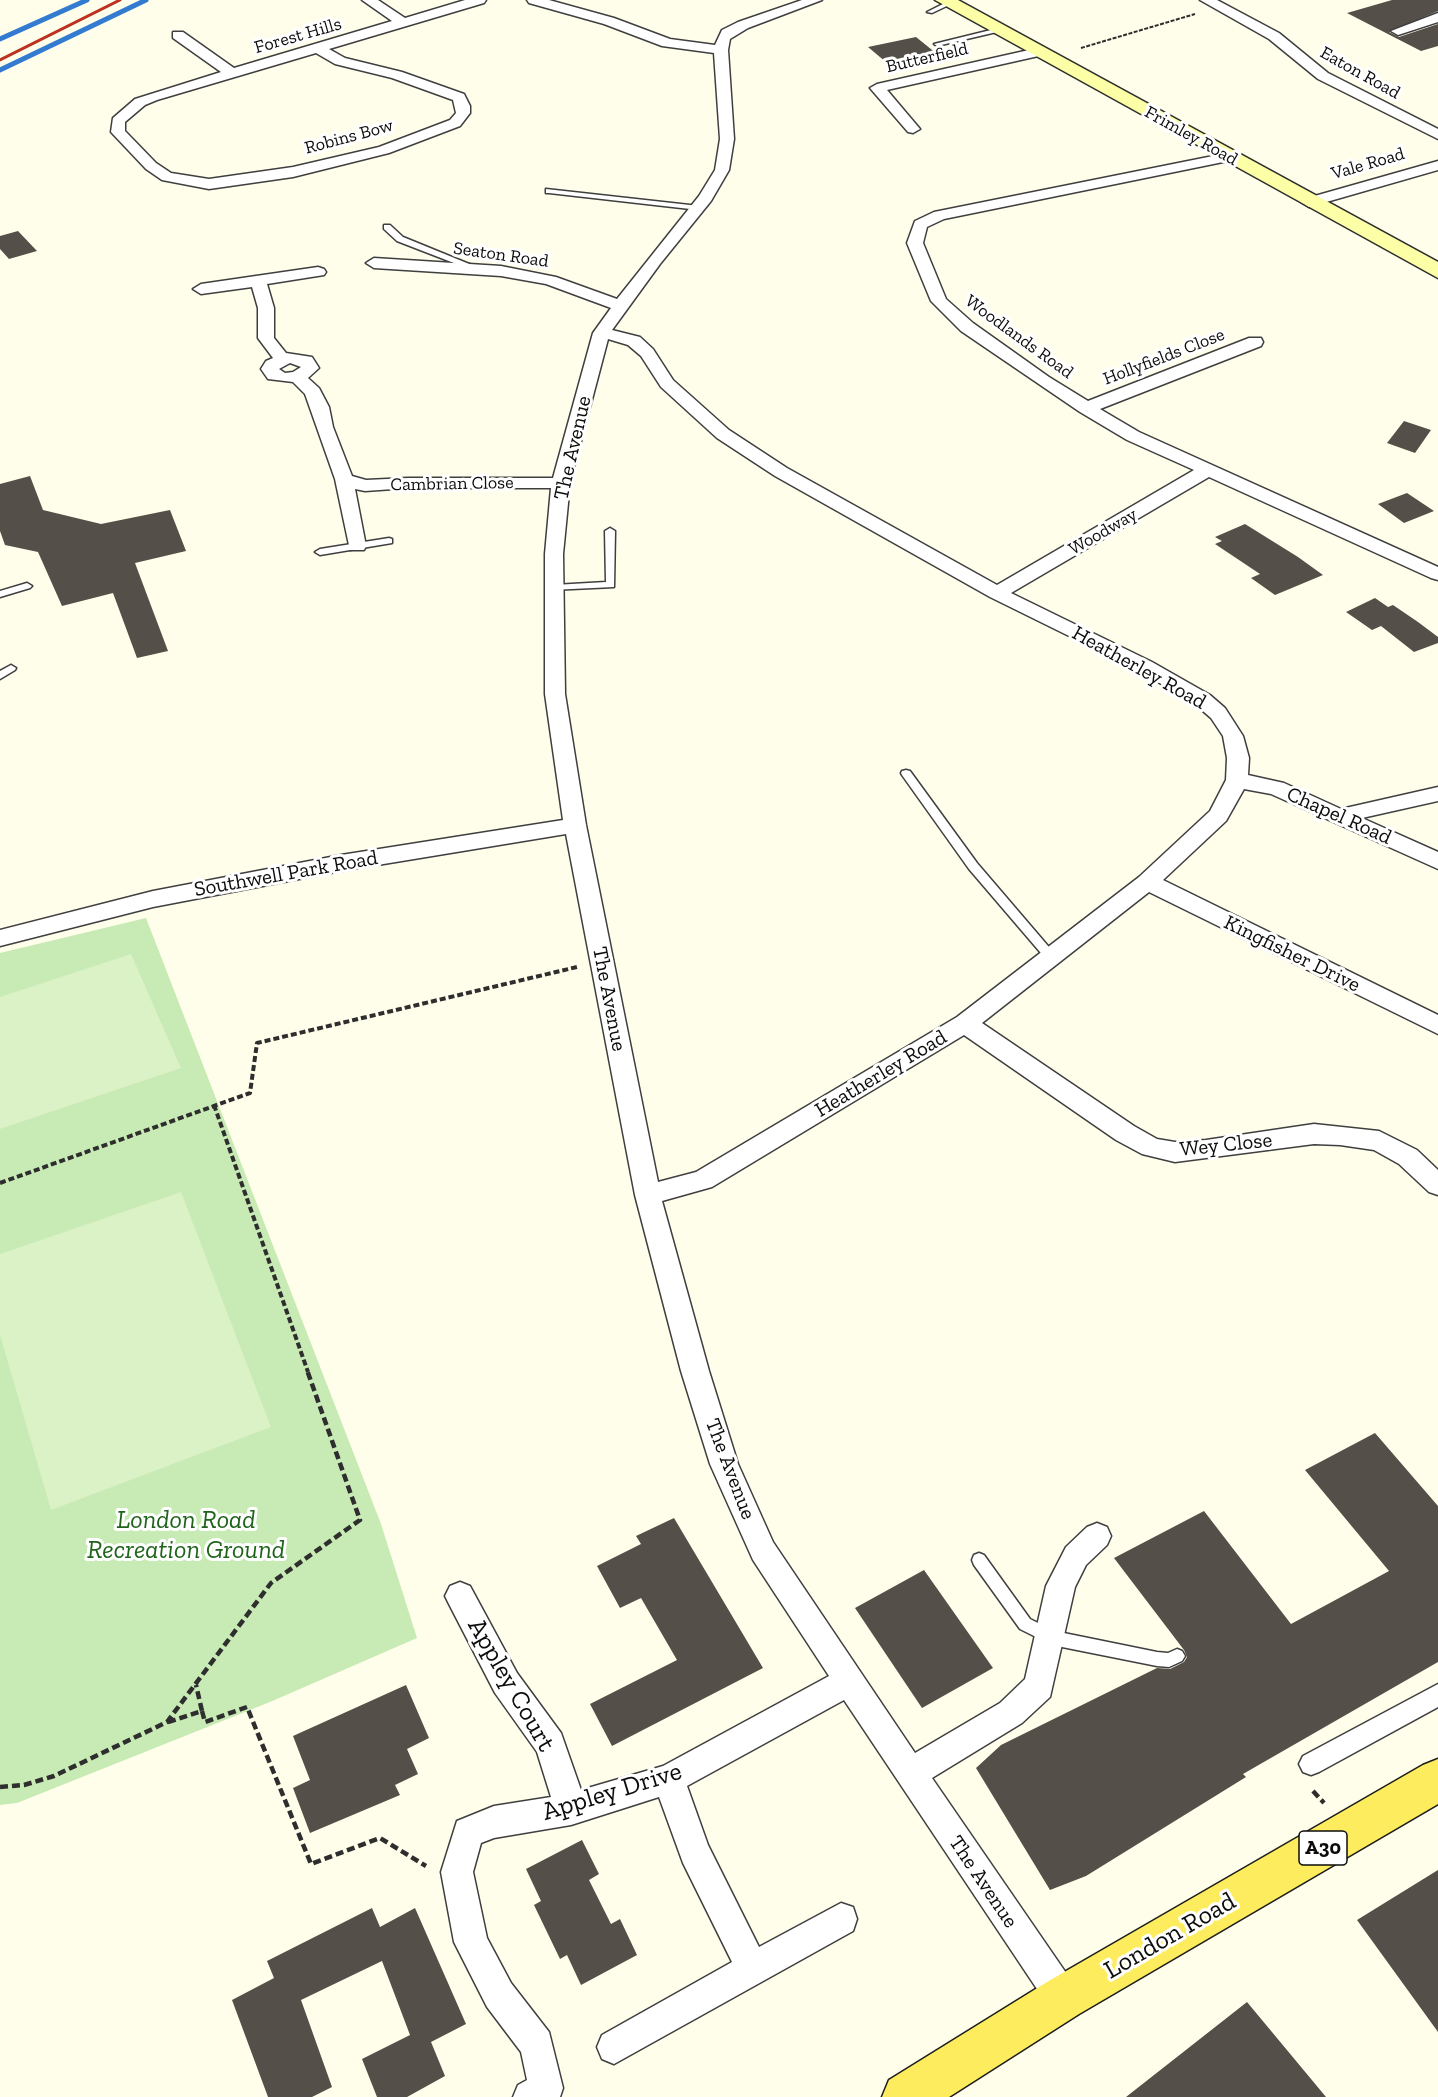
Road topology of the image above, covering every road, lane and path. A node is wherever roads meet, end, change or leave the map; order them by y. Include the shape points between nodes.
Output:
1 (369, 0) edge
2 (479, 0) edge
3 (534, 0) edge
4 (815, 0) edge
5 (1213, 3) edge
6 (941, 5) edge
7 (1438, 17) edge
8 (404, 23) junction
9 (999, 30) junction
10 (1398, 31) dead end
11 (179, 34) dead end
12 (937, 44) dead end
13 (320, 48) junction
14 (1080, 48) dead end
15 (721, 50) junction
16 (1038, 52) junction
17 (232, 73) junction
18 (129, 111) joint
19 (913, 129) dead end
20 (1438, 135) edge
21 (1228, 157) junction
22 (1436, 167) edge
23 (549, 191) dead end
24 (1309, 202) junction
25 (699, 208) junction
26 (387, 227) dead end
27 (374, 263) dead end
28 (475, 268) junction
29 (1438, 271) edge
30 (318, 272) dead end
31 (258, 281) junction
32 (201, 289) dead end
33 (620, 306) junction
34 (601, 333) junction
35 (1255, 342) dead end
36 (1086, 408) junction
37 (1208, 470) junction
38 (344, 479) junction
39 (561, 483) junction
40 (610, 531) dead end
41 (388, 541) dead end
42 (357, 546) junction
43 (320, 552) dead end
44 (1438, 574) edge
45 (27, 586) dead end
46 (554, 588) junction
47 (997, 593) junction
48 (0, 594) edge
49 (11, 668) dead end
50 (0, 676) edge
51 (906, 774) dead end
52 (1237, 780) junction
53 (1438, 794) edge
54 (1341, 816) junction
55 (575, 825) junction
56 (1438, 861) edge
57 (1147, 882) junction
58 (0, 938) edge
59 (1050, 956) junction
60 (601, 961) junction
61 (965, 1023) junction
62 (1438, 1025) edge
63 (214, 1105) junction
64 (0, 1183) edge
65 (1438, 1185) edge
66 (648, 1196) junction
67 (1097, 1536) dead end
68 (980, 1560) dead end
69 (460, 1596) dead end
70 (1052, 1638) junction
71 (1177, 1656) dead end
72 (850, 1681) junction
73 (196, 1684) junction
74 (1438, 1695) edge
75 (202, 1711) junction
76 (167, 1722) junction
77 (1311, 1764) dead end
78 (911, 1773) junction
79 (669, 1779) junction
80 (1438, 1780) edge
81 (0, 1787) edge
82 (571, 1809) junction
83 (457, 1872) junction
84 (841, 1919) dead end
85 (752, 1967) junction
86 (1063, 1998) junction
87 (614, 2046) dead end
88 (530, 2097) edge
89 (906, 2097) edge

1 - 8 street
2 - 8 street, Forest Hills
3 - 15 street via 609,21 667,44
4 - 15 street via 727,33
5 - 14 path
5 - 20 street, Eaton Road via 1274,36 1323,76
6 - 9 main road, Frimley Road
7 - 10 street
8 - 13 street, Forest Hills
9 - 12 lane
9 - 16 main road, Frimley Road
11 - 17 street
13 - 17 street, Forest Hills
13 - 18 street, Robins Bow via 340,61 397,75 459,97 463,113 447,127 384,150 293,172 209,184 167,177 152,166 118,132 118,121
15 - 25 street, The Avenue via 727,139 722,170
16 - 19 street, Butterfield via 877,88
16 - 21 main road, Frimley Road
17 - 18 street, Forest Hills via 152,97
21 - 24 main road, Frimley Road
21 - 36 street, Woodlands Road via 939,215 920,224 915,243 939,301 967,327
22 - 24 street, Vale Road
23 - 25 lane
24 - 29 main road, Frimley Road
25 - 33 street, The Avenue
26 - 28 lane via 417,247
27 - 28 street, Seaton Road
28 - 33 street, Seaton Road via 550,280
30 - 31 street
31 - 32 street
31 - 38 street via 266,308 266,338 282,359 301,359 309,365 307,372 297,377 313,392
33 - 34 street, The Avenue
34 - 39 street, The Avenue
34 - 47 street, Heatherley Road via 634,341 667,383 723,434 771,466
35 - 36 street, Hollyfields Close
36 - 37 street, Woodlands Road via 1133,436
37 - 44 street, Woodlands Road
37 - 47 street, Woodway
38 - 39 street, Cambrian Close via 365,486
38 - 42 street
39 - 46 street, The Avenue
40 - 46 lane via 611,585
41 - 42 lane
42 - 43 lane
45 - 48 lane
46 - 55 street, The Avenue via 555,694
47 - 52 street, Heatherley Road via 1145,666 1203,700 1218,712 1233,736
49 - 50 lane
51 - 59 lane via 973,866
52 - 54 street, Chapel Road via 1276,788
52 - 57 street, Heatherley Road via 1218,816
53 - 54 street
54 - 56 street, Chapel Road
55 - 58 street, Southwell Park Road via 187,892
55 - 60 street, The Avenue
57 - 59 street, Heatherley Road
57 - 62 street, Kingfisher Drive
59 - 61 street, Heatherley Road
60 - 63 path via 257,1043 250,1093
60 - 66 street, The Avenue
61 - 65 street, Wey Close via 1151,1147 1175,1152 1314,1134 1340,1135 1379,1141 1408,1157
61 - 66 street, Heatherley Road via 703,1180
63 - 64 path
63 - 73 path via 360,1520 271,1583
66 - 72 street, The Avenue via 724,1464 764,1551
67 - 70 street via 1076,1556 1061,1587
68 - 70 lane via 1025,1624
69 - 82 street, Appley Court via 506,1683 550,1744
70 - 71 lane via 1157,1659
70 - 78 street via 1039,1687 1011,1713
72 - 78 street, The Avenue
72 - 79 street, Appley Drive
73 - 75 path
73 - 76 path
74 - 77 street
75 - 76 path
75 - 83 path via 205,1722 248,1707 311,1864 380,1838 431,1870
76 - 81 path via 54,1776
78 - 86 street, The Avenue
79 - 82 street, Appley Drive
79 - 85 street via 694,1852
80 - 86 main road, London Road / A30
82 - 83 street, Appley Drive via 494,1822 468,1832
83 - 88 street via 471,1942 499,1995 537,2044 546,2088
84 - 85 street
85 - 87 street
86 - 89 main road, London Road / A30

